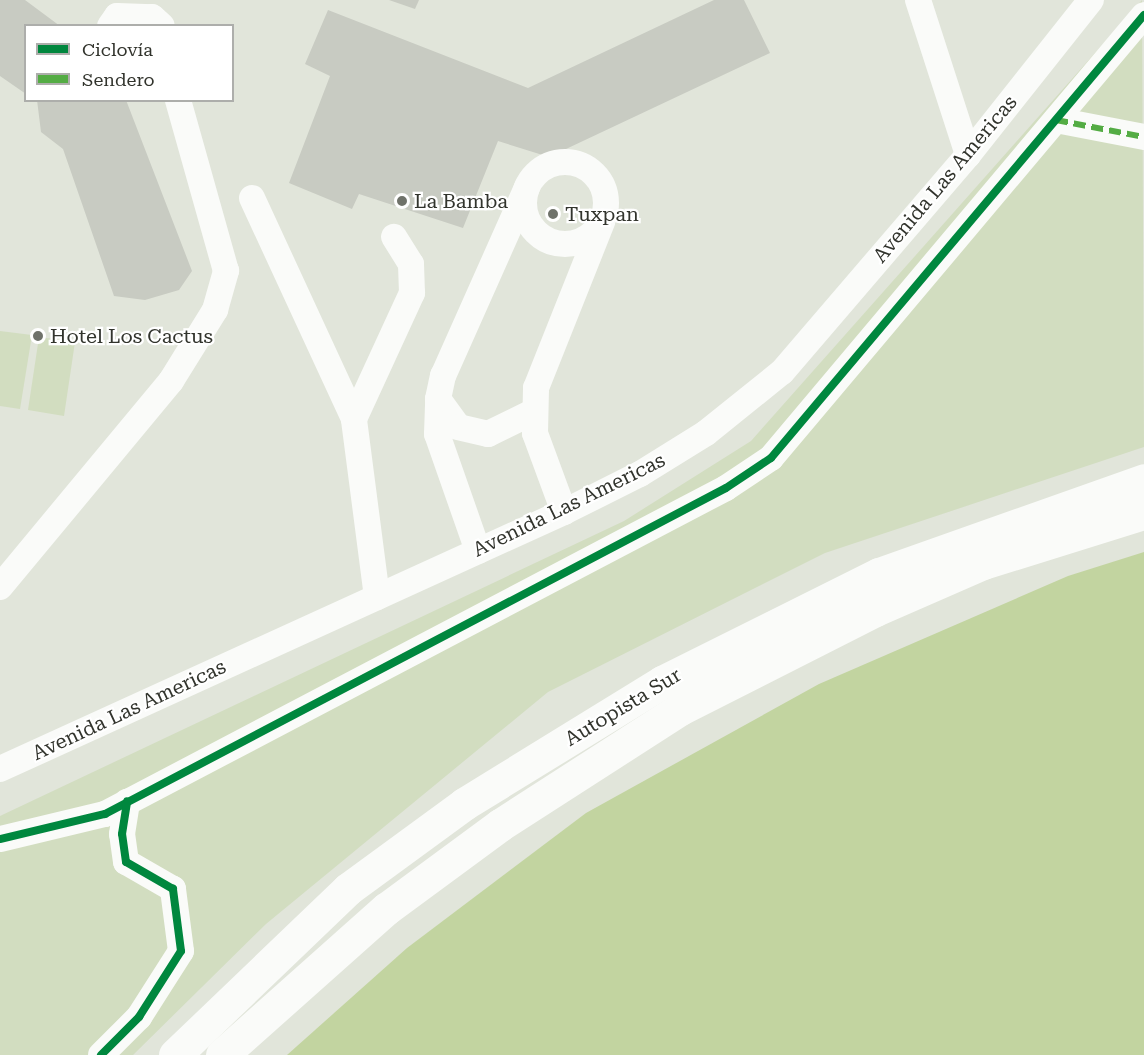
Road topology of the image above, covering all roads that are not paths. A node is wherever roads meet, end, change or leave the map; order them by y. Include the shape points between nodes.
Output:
1 (918, 0) edge
2 (1091, 0) edge
3 (1144, 15) edge
4 (111, 24) edge
5 (160, 24) edge
6 (179, 102) edge
7 (1056, 120) junction
8 (1144, 137) edge
9 (968, 155) junction
10 (527, 187) junction
11 (252, 198) dead end
12 (602, 222) junction
13 (394, 237) dead end
14 (438, 399) junction
15 (533, 412) junction
16 (354, 419) junction
17 (1144, 480) edge
18 (564, 512) junction
19 (1144, 513) edge
20 (477, 551) junction
21 (0, 587) edge
22 (377, 597) junction
23 (0, 769) edge
24 (128, 801) junction
25 (0, 839) edge
26 (101, 1055) edge
27 (175, 1055) edge
28 (222, 1055) edge

1 - 9 street
2 - 9 street, Avenida Las Americas
3 - 7 street
4 - 5 street via 117,16 152,17
6 - 21 street via 226,271 215,310 164,389
7 - 8 street
7 - 24 street via 771,458 726,488
9 - 18 street, Avenida Las Americas via 782,372 705,433 640,474
10 - 12 street via 525,214 531,227 554,243 582,241
10 - 12 street via 544,167 556,162 583,165 602,183 607,196
10 - 14 street via 443,376
11 - 16 street
12 - 15 street via 536,388
13 - 16 street via 411,264 412,293
14 - 15 street via 458,427 488,434
14 - 20 street via 437,434
15 - 18 street via 535,433
16 - 22 street
17 - 27 highway, Autopista Sur via 879,574 662,682 464,804 348,889
18 - 20 street, Avenida Las Americas
19 - 28 highway, Autopista Sur via 983,564 875,610 680,709 501,825 386,909
20 - 22 street, Avenida Las Americas
22 - 23 street, Avenida Las Americas
24 - 25 street via 105,814
24 - 26 street via 122,834 126,862 173,888 181,951 140,1017

